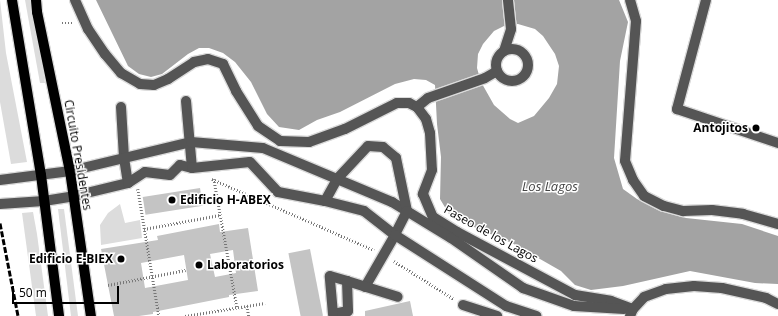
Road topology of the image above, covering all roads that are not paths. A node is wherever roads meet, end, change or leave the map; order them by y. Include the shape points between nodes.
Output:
1 (12, 0) edge
2 (36, 0) edge
3 (75, 0) edge
4 (508, 0) edge
5 (630, 0) edge
6 (706, 0) edge
7 (504, 51) junction
8 (497, 71) junction
9 (186, 101) dead end
10 (121, 107) dead end
11 (417, 107) junction
12 (191, 142) junction
13 (778, 143) edge
14 (124, 158) junction
15 (192, 168) junction
16 (70, 171) junction
17 (41, 175) junction
18 (337, 179) junction
19 (0, 180) edge
20 (128, 183) junction
21 (74, 196) junction
22 (44, 201) junction
23 (325, 201) junction
24 (0, 204) edge
25 (406, 211) junction
26 (778, 224) edge
27 (395, 235) junction
28 (347, 282) dead end
29 (364, 287) junction
30 (398, 297) dead end
31 (778, 304) edge
32 (463, 305) road end
33 (632, 312) edge
34 (59, 316) edge
35 (91, 316) edge
36 (497, 316) edge
37 (536, 316) edge

1 - 17 main road
2 - 16 main road, Circuito Presidentes
3 - 11 street via 88,28 121,73 140,84 154,85 194,62 208,60 223,64 258,126 280,141 308,142 345,129 397,103 408,103
4 - 7 street via 511,26
5 - 26 street via 636,21 625,161 633,180 644,196 664,206 683,211 712,210 743,214
6 - 13 street via 677,109
7 - 8 street via 496,62
7 - 8 street via 515,49 524,54 527,59 527,70 515,80 505,79
8 - 11 street via 428,98
9 - 12 street
10 - 14 street
11 - 33 street, Paseo de los Lagos via 426,119 430,133 432,170 423,194 433,217 575,295 611,301
12 - 14 street
12 - 15 street
12 - 18 street via 263,148
14 - 16 street
14 - 20 street
15 - 20 street via 180,165 170,175 145,172
15 - 23 street via 250,162 278,192
16 - 17 street
16 - 21 main road, Circuito Presidentes
17 - 19 street
17 - 22 main road
18 - 23 street
18 - 25 street via 392,202
18 - 25 street via 368,146 383,147 396,158
20 - 21 street
21 - 22 street
21 - 35 main road, Circuito Presidentes
22 - 24 street
22 - 34 main road
23 - 27 street via 364,211
25 - 27 street
25 - 33 street via 451,238 523,288 574,306
27 - 29 street
27 - 37 street via 506,306
28 - 29 street
29 - 30 street
31 - 33 street via 766,298 722,288 694,286 666,289 644,297
32 - 36 street

